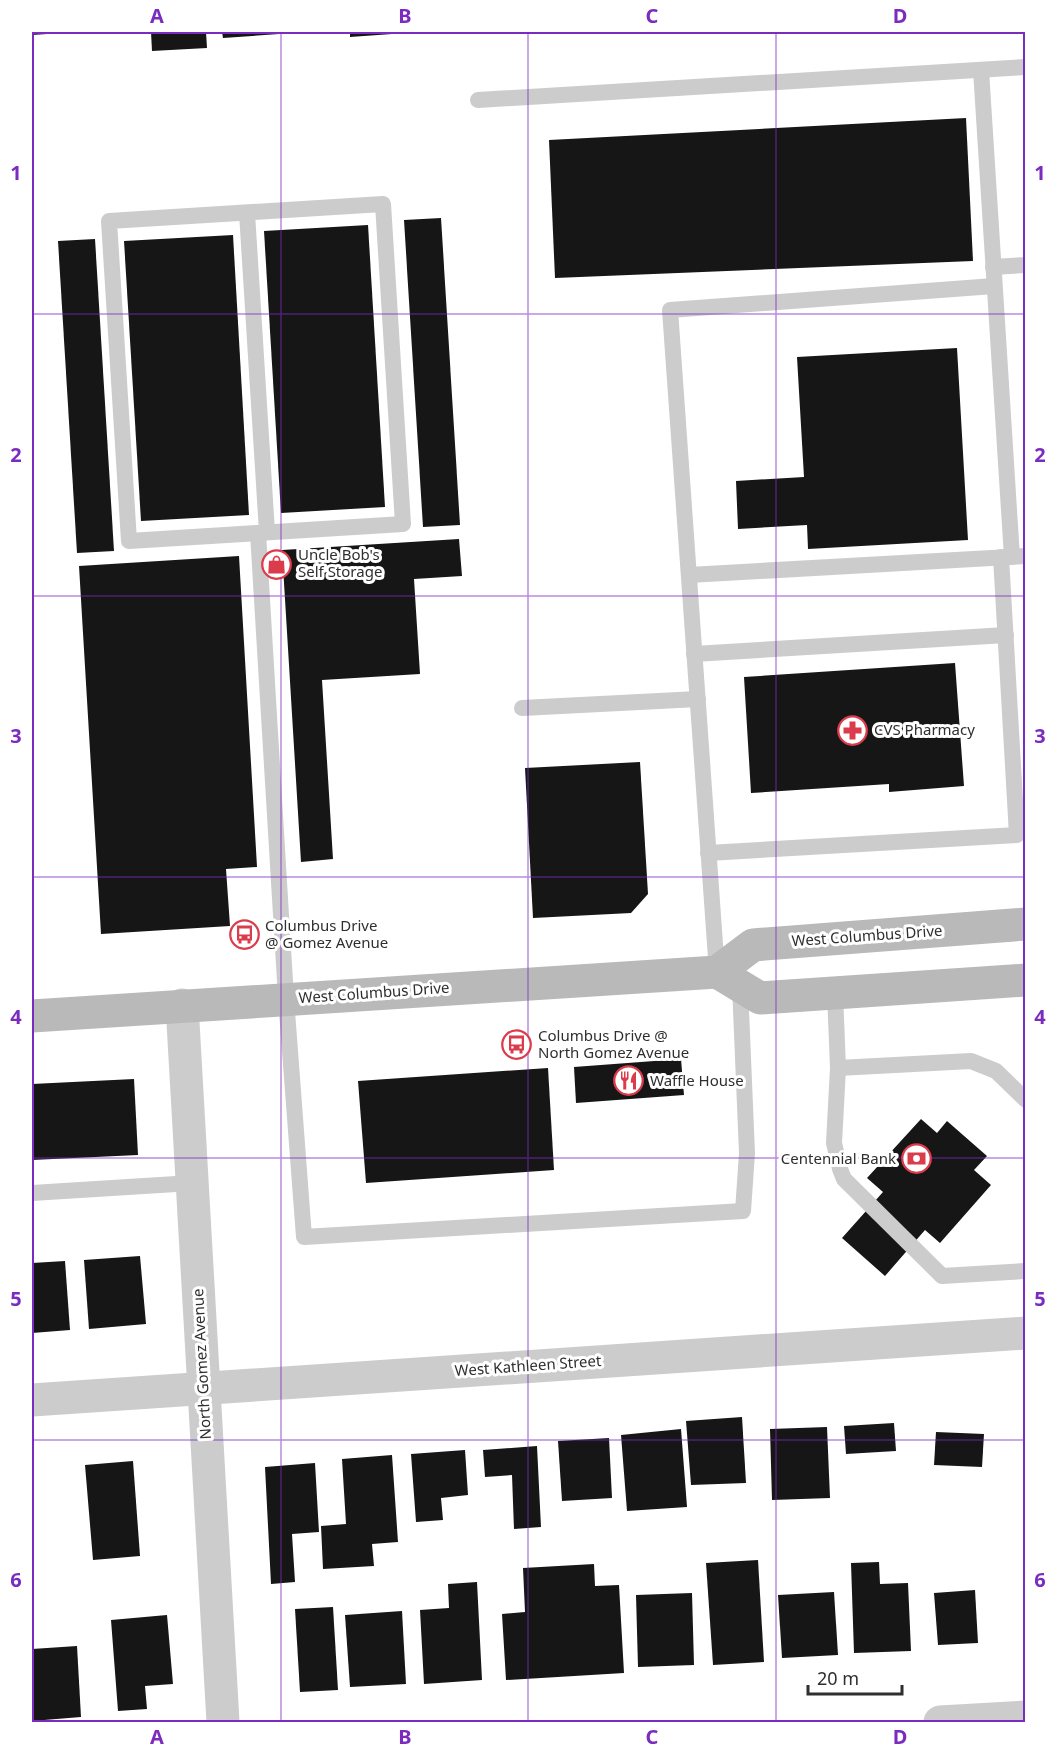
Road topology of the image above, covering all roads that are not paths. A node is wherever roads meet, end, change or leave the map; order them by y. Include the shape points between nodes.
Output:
1 (1026, 67) edge
2 (981, 70) junction
3 (478, 100) dead end
4 (247, 213) junction
5 (1026, 265) edge
6 (993, 267) junction
7 (994, 286) junction
8 (263, 533) junction
9 (1013, 557) edge
10 (689, 575) junction
11 (1006, 635) junction
12 (694, 654) junction
13 (698, 699) junction
14 (522, 708) dead end
15 (708, 853) junction
16 (1026, 924) edge
17 (728, 979) junction
18 (1026, 980) edge
19 (835, 993) junction
20 (285, 998) junction
21 (182, 1005) junction
22 (32, 1016) edge
23 (838, 1068) junction
24 (1026, 1100) edge
25 (192, 1184) junction
26 (32, 1193) edge
27 (1026, 1271) edge
28 (1026, 1333) edge
29 (203, 1387) junction
30 (32, 1400) edge
31 (1026, 1717) edge
32 (223, 1722) edge
33 (940, 1722) edge

1 - 2 lane
2 - 3 lane
2 - 6 lane
4 - 8 lane
4 - 8 lane via 109,221 129,541
4 - 8 lane via 383,204 403,524
5 - 6 lane
6 - 7 lane
7 - 9 lane
7 - 10 lane via 670,310
8 - 20 lane
9 - 10 lane
9 - 11 lane
10 - 12 lane
11 - 12 lane
11 - 15 lane via 1017,835
12 - 13 lane
13 - 14 lane
13 - 15 lane
15 - 17 lane
16 - 17 main road, West Columbus Drive via 753,945
17 - 19 main road, West Columbus Drive via 760,998
17 - 20 main road, West Columbus Drive
17 - 20 lane via 747,1153 743,1211 304,1237
18 - 19 main road, West Columbus Drive
19 - 23 lane
20 - 21 main road, West Columbus Drive
21 - 22 main road, West Columbus Drive
21 - 25 street, North Gomez Avenue
23 - 24 lane via 971,1061 996,1071
23 - 27 lane via 834,1143 844,1179 942,1276
25 - 26 lane
25 - 29 street, North Gomez Avenue
28 - 29 street, West Kathleen Street
29 - 30 street, West Kathleen Street
29 - 32 street, North Gomez Avenue
31 - 33 street

